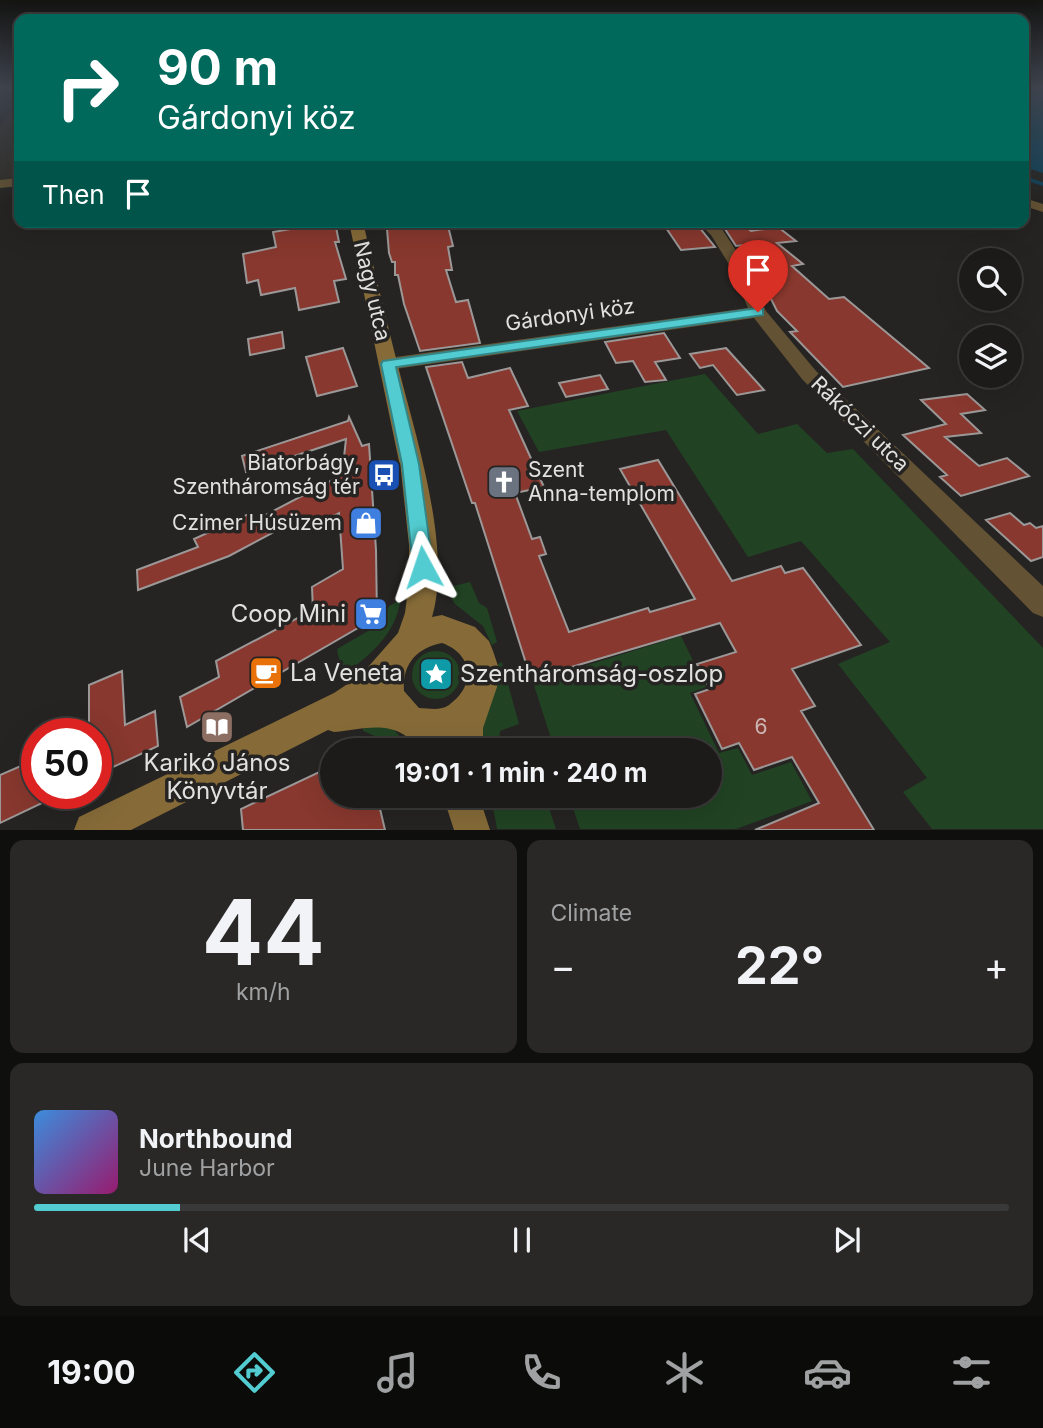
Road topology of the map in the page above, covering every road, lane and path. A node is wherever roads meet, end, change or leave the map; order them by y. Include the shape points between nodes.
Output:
1 (357, 228) edge
2 (712, 228) edge
3 (758, 312) junction
4 (388, 364) junction
5 (423, 567) junction
6 (1043, 604) edge
7 (453, 631) junction
8 (410, 640) junction
9 (389, 668) junction
10 (477, 699) junction
11 (413, 720) junction
12 (310, 722) junction
13 (429, 738) edge
14 (467, 738) edge
15 (465, 808) edge
16 (471, 808) edge
17 (92, 830) edge
18 (473, 830) edge

1 - 4 main road, Nagy utca
2 - 3 street, Rákóczi utca via 738,266
3 - 4 street, Gárdonyi köz
3 - 6 street, Rákóczi utca via 809,375
4 - 5 main road, Nagy utca via 411,464
5 - 7 main road, Nagy utca via 439,617
5 - 8 main road, Nagy utca via 419,615
7 - 8 main road via 432,630
7 - 10 main road via 470,639 481,659 483,683
8 - 9 main road
9 - 11 main road via 390,698
9 - 12 main road via 363,692
10 - 11 main road via 456,719 434,726
10 - 14 main road
11 - 12 main road via 381,710
11 - 13 main road
12 - 17 main road
15 - 18 main road
16 - 18 main road

